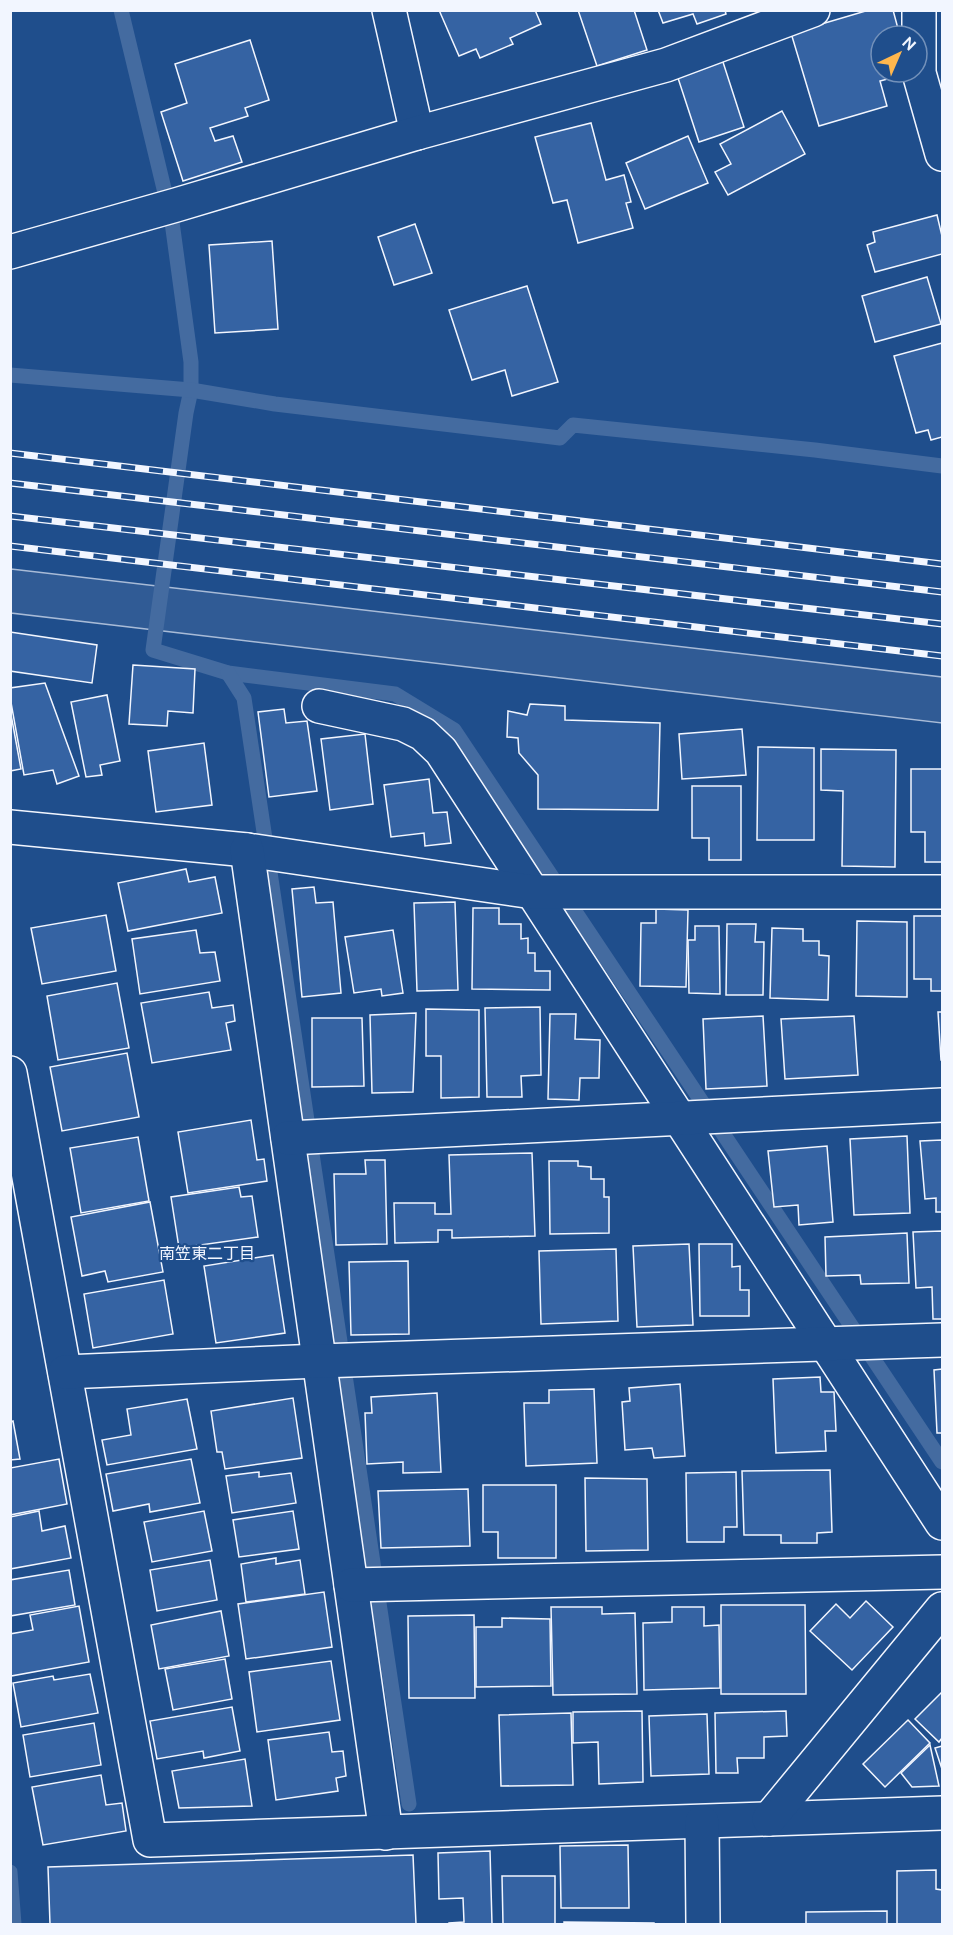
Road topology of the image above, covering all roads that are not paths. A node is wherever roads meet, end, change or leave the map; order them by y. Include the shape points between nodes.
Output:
1 (389, 10) edge
2 (813, 10) edge
3 (919, 10) edge
4 (417, 133) junction
5 (942, 154) edge
6 (10, 252) edge
7 (318, 706) dead end
8 (10, 827) edge
9 (247, 850) junction
10 (533, 892) junction
11 (942, 892) edge
12 (11, 1081) edge
13 (942, 1106) edge
14 (680, 1118) junction
15 (288, 1138) junction
16 (942, 1340) edge
17 (827, 1345) junction
18 (319, 1361) junction
19 (65, 1372) junction
20 (942, 1523) edge
21 (942, 1572) edge
22 (351, 1585) junction
23 (942, 1609) edge
24 (942, 1813) edge
25 (770, 1819) junction
26 (702, 1822) junction
27 (386, 1833) junction
28 (703, 1924) edge

1 - 4 street
2 - 4 street via 666,65
3 - 5 street via 919,73
4 - 6 street
7 - 10 street via 403,724 423,734 441,751
8 - 9 street
9 - 10 street
9 - 15 street
10 - 11 street
10 - 14 street
12 - 19 street
13 - 14 street
14 - 15 street
14 - 17 street
15 - 18 street
16 - 17 street
17 - 18 street
17 - 20 street
18 - 19 street
18 - 22 street
19 - 27 street via 150,1840
21 - 22 street
22 - 27 street
23 - 25 street
24 - 25 street
25 - 26 street
26 - 27 street
26 - 28 street

